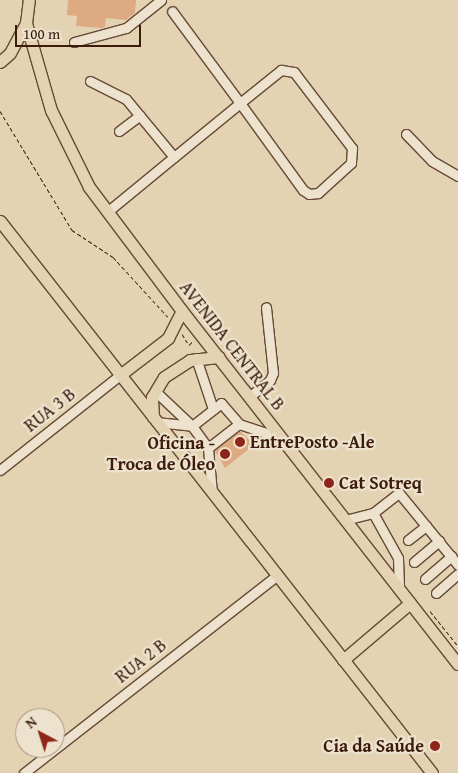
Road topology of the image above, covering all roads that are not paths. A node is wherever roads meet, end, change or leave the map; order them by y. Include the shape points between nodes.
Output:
1 (29, 0) edge
2 (161, 0) edge
3 (172, 11) dead end
4 (26, 23) junction
5 (74, 42) dead end
6 (0, 62) edge
7 (90, 81) dead end
8 (240, 103) junction
9 (140, 115) junction
10 (119, 131) dead end
11 (406, 134) dead end
12 (174, 157) junction
13 (458, 176) edge
14 (107, 212) junction
15 (0, 221) edge
16 (266, 308) dead end
17 (182, 311) junction
18 (218, 357) junction
19 (196, 358) junction
20 (120, 375) junction
21 (155, 391) junction
22 (250, 397) junction
23 (213, 409) junction
24 (154, 420) junction
25 (239, 424) junction
26 (192, 426) junction
27 (281, 438) junction
28 (208, 448) junction
29 (0, 470) edge
30 (212, 494) junction
31 (373, 512) junction
32 (345, 520) junction
33 (426, 526) junction
34 (408, 540) dead end
35 (439, 541) junction
36 (451, 556) junction
37 (414, 562) dead end
38 (458, 565) edge
39 (458, 574) edge
40 (277, 575) junction
41 (425, 579) dead end
42 (400, 589) junction
43 (436, 592) dead end
44 (410, 602) junction
45 (343, 660) junction
46 (458, 664) edge
47 (24, 773) edge
48 (432, 773) edge

1 - 4 main road, AVENIDA CENTRAL B
2 - 5 street via 126,28
3 - 8 street
4 - 6 main road, AVENIDA CENTRAL B via 10,53
4 - 14 main road, AVENIDA CENTRAL B via 57,126 77,166
7 - 9 street via 122,95
8 - 8 street via 281,70 294,72 352,148 351,162 318,193 309,194
8 - 12 street
9 - 10 street
9 - 12 street
11 - 13 street via 432,161
12 - 14 street
14 - 17 main road, AVENIDA CENTRAL B
15 - 20 main road
16 - 22 street via 273,373 270,380
17 - 18 main road, AVENIDA CENTRAL B
17 - 20 main road via 168,338
18 - 19 main road
18 - 22 main road, AVENIDA CENTRAL B
19 - 21 main road via 180,365
19 - 23 street
20 - 24 main road
20 - 29 street, RUA 3 B
21 - 24 main road
21 - 26 street
22 - 27 main road, AVENIDA CENTRAL B
23 - 25 street via 224,404
23 - 26 street
24 - 26 street
24 - 30 main road
25 - 27 street
25 - 28 street
26 - 28 street
27 - 32 main road, AVENIDA CENTRAL B
28 - 30 street
30 - 40 main road
31 - 32 street
31 - 33 street via 399,493
31 - 42 street via 398,558
32 - 42 main road, AVENIDA CENTRAL B
33 - 34 street
33 - 35 street
35 - 36 street
35 - 37 street
36 - 38 street
36 - 41 street
39 - 43 street
40 - 45 main road
40 - 47 street, RUA 2 B
42 - 44 main road, AVENIDA CENTRAL B
44 - 45 main road
44 - 46 main road, AVENIDA CENTRAL B
45 - 48 main road

